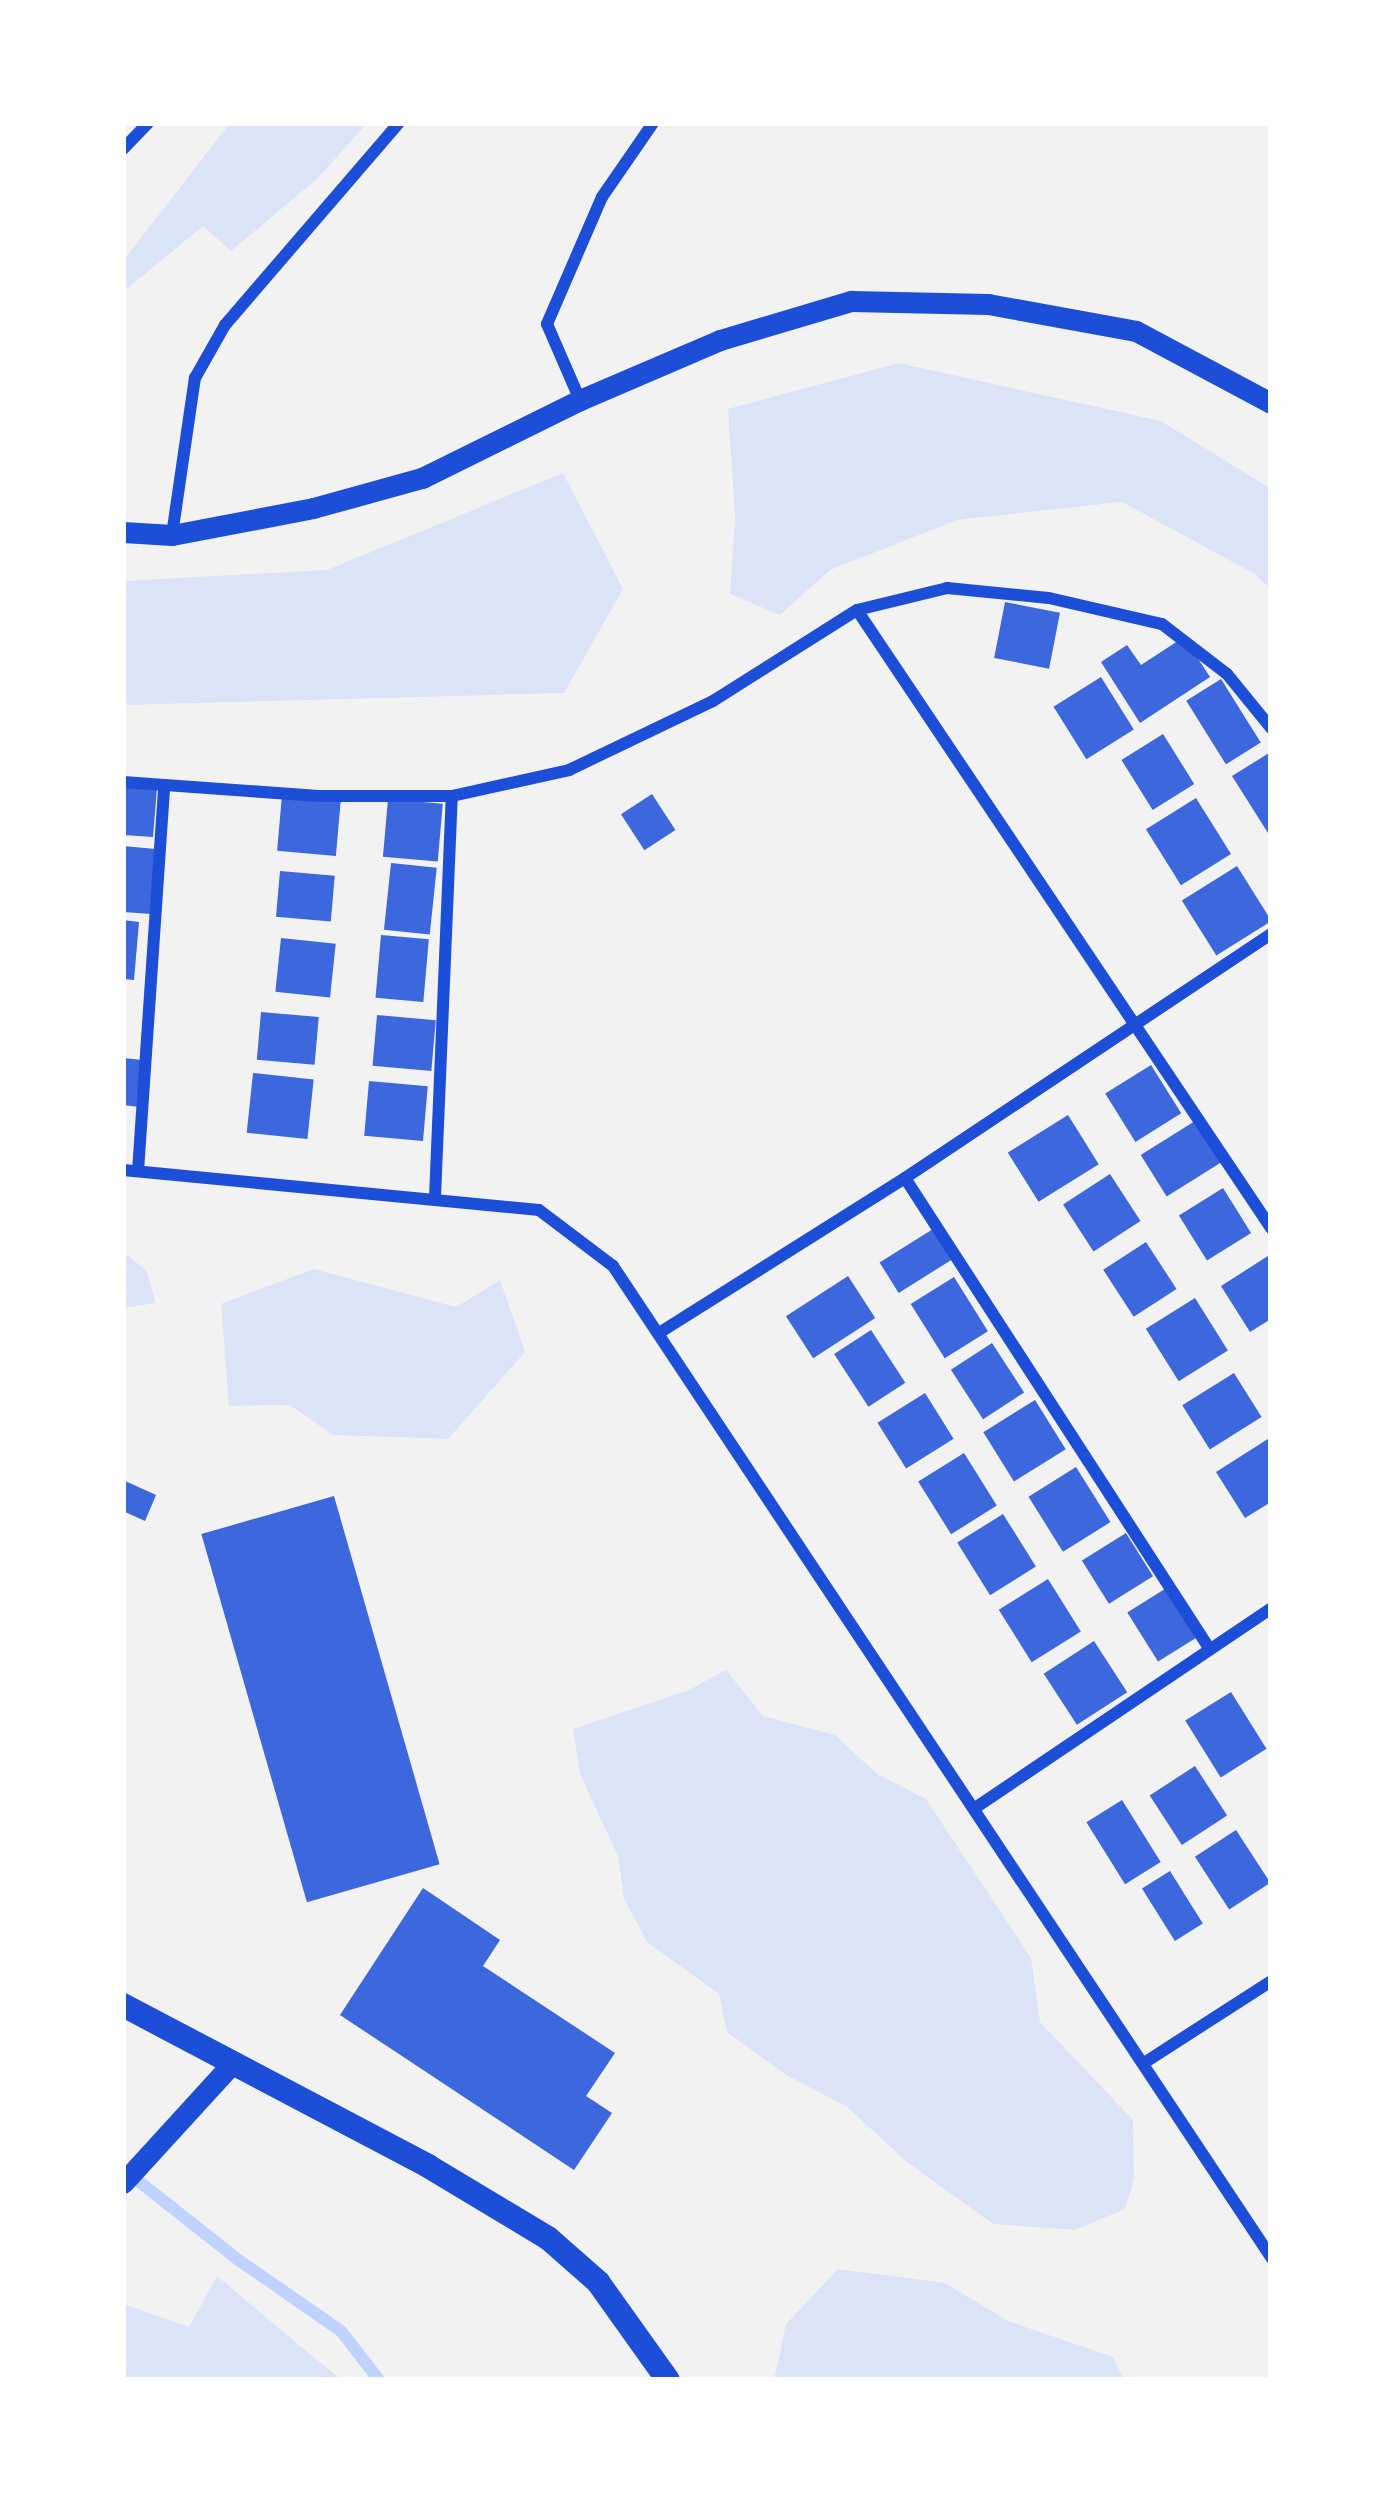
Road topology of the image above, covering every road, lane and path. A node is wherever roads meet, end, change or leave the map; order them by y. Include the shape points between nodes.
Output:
1 (148, 123) edge
2 (399, 123) edge
3 (653, 123) edge
4 (123, 149) edge
5 (580, 400) junction
6 (1271, 403) edge
7 (123, 532) edge
8 (172, 535) junction
9 (856, 610) junction
10 (1271, 728) edge
11 (123, 782) edge
12 (164, 785) junction
13 (452, 796) junction
14 (1271, 934) edge
15 (1136, 1020) junction
16 (130, 1171) edge
17 (905, 1178) junction
18 (435, 1197) junction
19 (1271, 1228) edge
20 (659, 1333) junction
21 (1271, 1608) edge
22 (1209, 1648) junction
23 (975, 1808) junction
24 (1271, 1981) edge
25 (123, 2005) edge
26 (1144, 2063) junction
27 (230, 2066) junction
28 (123, 2183) edge
29 (1271, 2257) edge
30 (668, 2380) edge

1 - 4 street
2 - 8 street via 225,326 195,379
3 - 5 street via 602,197 547,324
5 - 6 street via 720,340 850,302 988,304 1136,331
5 - 8 street via 422,478
7 - 8 street
9 - 10 street via 947,588 1048,598 1162,624 1227,674
9 - 13 street via 713,701 589,760
9 - 15 street
11 - 12 street
12 - 13 street
12 - 16 street
13 - 18 street
14 - 15 street
15 - 17 street
15 - 19 street
16 - 18 street
17 - 20 street
17 - 22 street
18 - 20 street via 539,1210 613,1266
20 - 23 street
21 - 22 street
22 - 23 street
23 - 26 street
24 - 26 street
25 - 27 main road
26 - 29 street
27 - 28 street
27 - 30 main road via 428,2166 548,2238 598,2282

